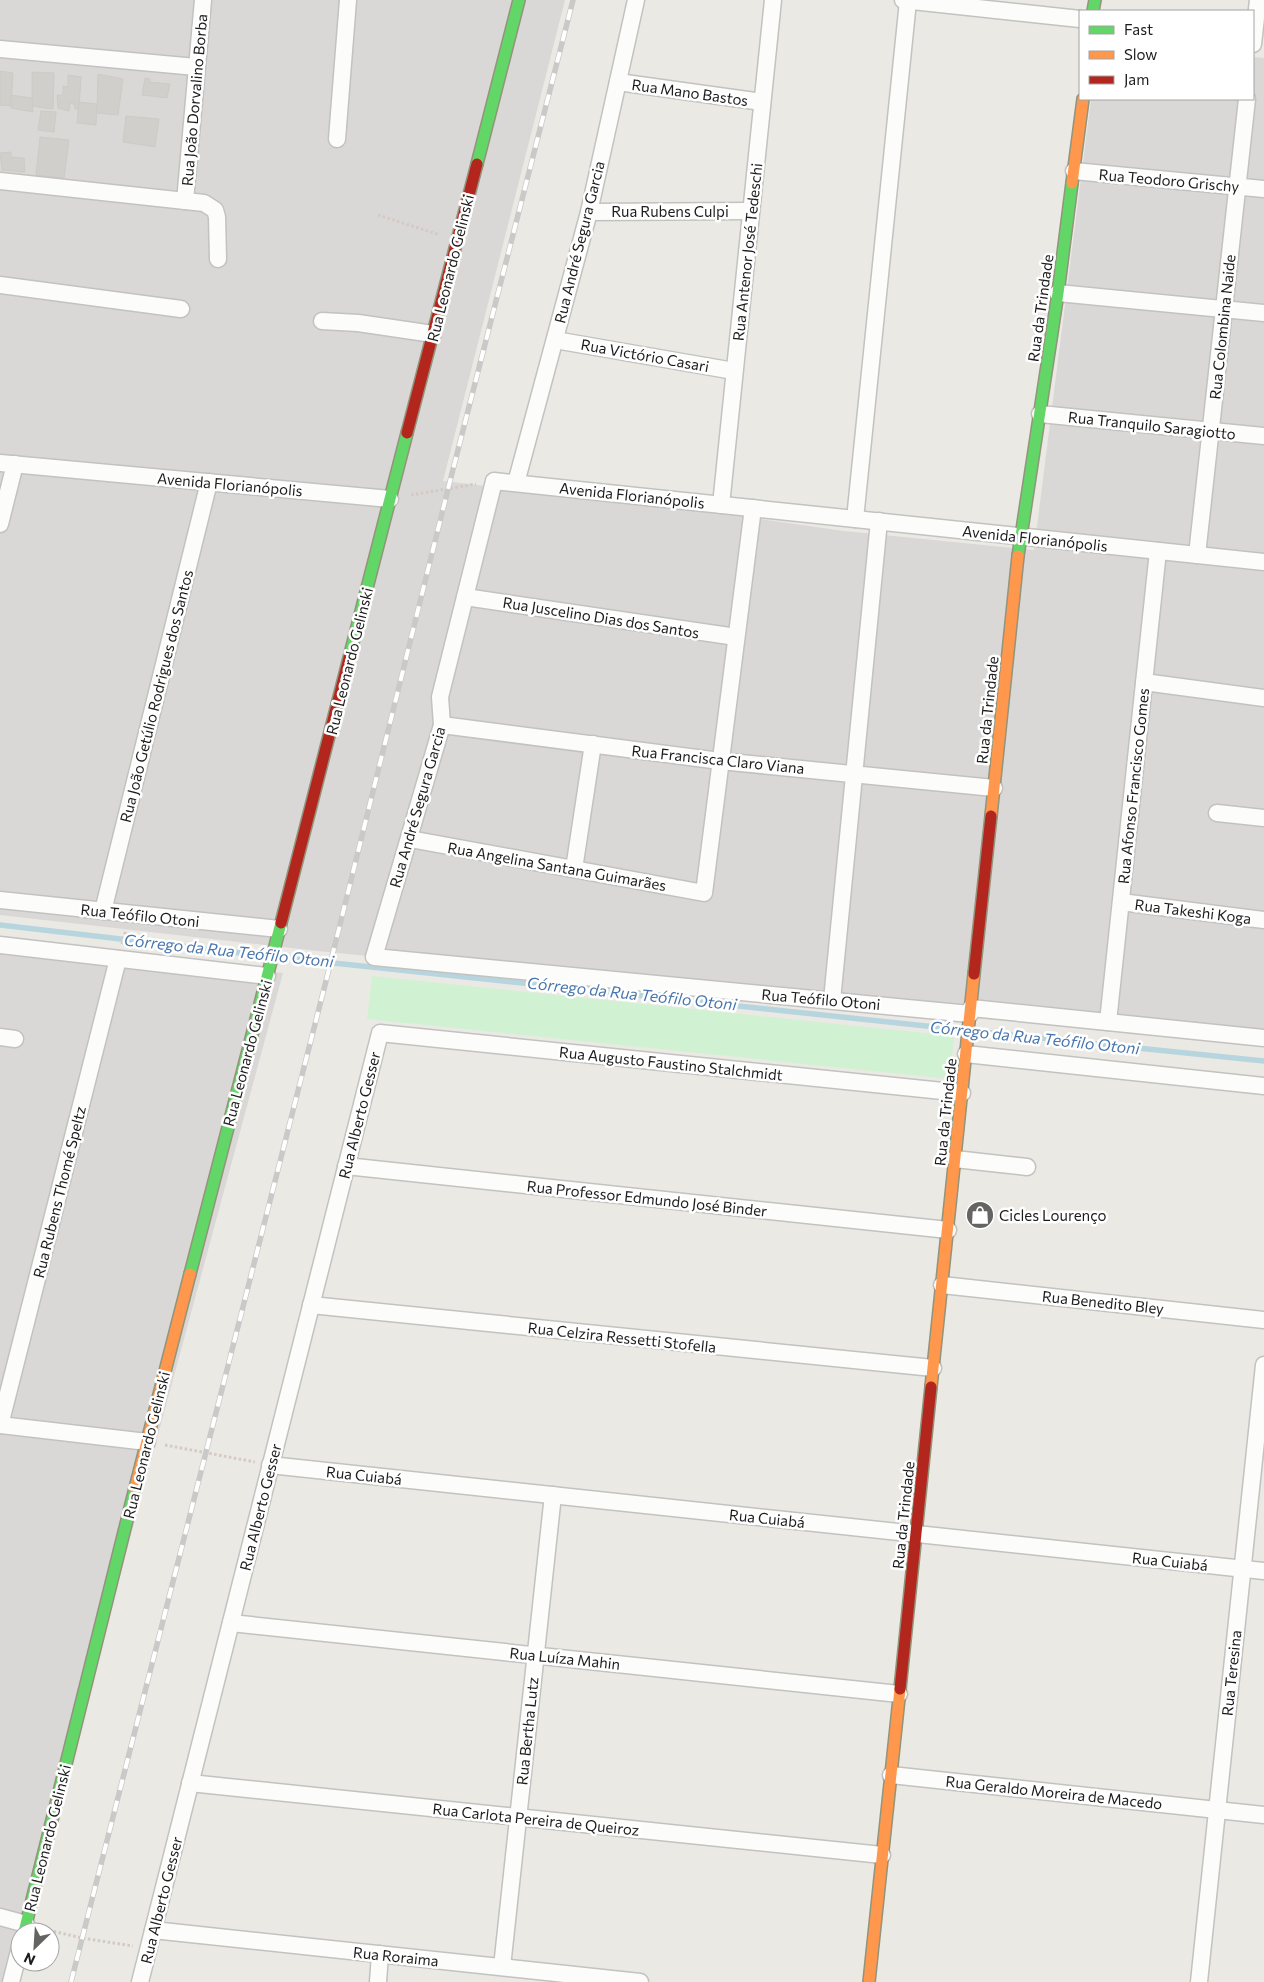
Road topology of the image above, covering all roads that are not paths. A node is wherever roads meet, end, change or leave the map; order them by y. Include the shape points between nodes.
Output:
1 (202, 0) edge
2 (348, 0) edge
3 (519, 0) edge
4 (636, 0) edge
5 (773, 0) edge
6 (903, 0) edge
7 (908, 0) edge
8 (1258, 0) edge
9 (966, 3) edge
10 (1079, 19) edge
11 (1256, 39) edge
12 (0, 49) edge
13 (196, 67) junction
14 (618, 82) junction
15 (1083, 100) edge
16 (1247, 100) edge
17 (762, 102) junction
18 (337, 139) dead end
19 (1074, 171) junction
20 (0, 182) edge
21 (1237, 187) junction
22 (1264, 189) edge
23 (185, 201) junction
24 (751, 211) junction
25 (588, 212) junction
26 (218, 259) dead end
27 (0, 285) edge
28 (1058, 293) junction
29 (181, 309) dead end
30 (1224, 309) junction
31 (1264, 313) edge
32 (322, 321) dead end
33 (433, 334) junction
34 (555, 340) junction
35 (734, 371) junction
36 (1040, 414) junction
37 (1211, 431) junction
38 (1264, 436) edge
39 (8, 464) edge
40 (494, 481) joint
41 (208, 482) junction
42 (516, 483) junction
43 (390, 499) junction
44 (721, 505) junction
45 (752, 508) junction
46 (855, 519) junction
47 (879, 521) junction
48 (0, 524) edge
49 (1020, 536) junction
50 (1158, 551) junction
51 (1197, 555) junction
52 (1264, 562) edge
53 (465, 597) junction
54 (736, 638) junction
55 (1144, 682) junction
56 (1264, 698) edge
57 (442, 725) junction
58 (593, 744) junction
59 (720, 760) junction
60 (854, 774) junction
61 (994, 788) junction
62 (1217, 813) dead end
63 (1264, 818) edge
64 (410, 839) junction
65 (574, 869) junction
66 (0, 900) edge
67 (1121, 902) junction
68 (103, 911) junction
69 (1264, 920) edge
70 (278, 934) junction
71 (0, 945) edge
72 (374, 956) joint
73 (118, 959) junction
74 (269, 971) junction
75 (832, 1000) junction
76 (970, 1011) junction
77 (1108, 1022) junction
78 (380, 1033) joint
79 (1264, 1038) edge
80 (966, 1054) junction
81 (1264, 1086) edge
82 (962, 1093) junction
83 (955, 1159) junction
84 (346, 1166) junction
85 (1027, 1167) dead end
86 (948, 1230) junction
87 (942, 1285) junction
88 (311, 1306) junction
89 (1264, 1320) edge
90 (1264, 1365) edge
91 (933, 1368) junction
92 (0, 1425) edge
93 (146, 1442) junction
94 (270, 1465) junction
95 (553, 1495) junction
96 (916, 1534) junction
97 (1243, 1568) junction
98 (1264, 1571) edge
99 (230, 1623) junction
100 (535, 1655) junction
101 (899, 1694) junction
102 (891, 1775) junction
103 (190, 1783) junction
104 (1217, 1810) junction
105 (1264, 1815) edge
106 (518, 1817) junction
107 (882, 1855) junction
108 (26, 1922) edge
109 (153, 1930) junction
110 (380, 1954) junction
111 (502, 1967) junction
112 (617, 1981) edge
113 (140, 1982) edge
114 (378, 1982) edge
115 (640, 1982) edge
116 (869, 1982) edge
117 (1199, 1982) edge

1 - 13 street, Rua João Dorvalino Borba
2 - 18 street
3 - 33 street, Rua Leonardo Gelinski
4 - 14 street, Rua André Segura Garcia
5 - 17 street, Rua Antenor José Tedeschi
6 - 7 street
7 - 9 street
7 - 46 street
8 - 11 street
9 - 10 street
12 - 13 street
13 - 23 street, Rua João Dorvalino Borba
14 - 17 street, Rua Mano Bastos
14 - 25 street, Rua André Segura Garcia
15 - 19 street, Rua da Trindade
16 - 21 street, Rua Colombina Naide
17 - 24 street, Rua Antenor José Tedeschi
19 - 21 street, Rua Teodoro Grischy
19 - 28 street, Rua da Trindade
20 - 23 street
21 - 22 street, Rua Teodoro Grischy
21 - 30 street, Rua Colombina Naide
23 - 26 street via 204,203 215,210
24 - 25 street, Rua Rubens Culpi
24 - 35 street, Rua Antenor José Tedeschi
25 - 34 street, Rua André Segura Garcia
27 - 29 street
28 - 30 street
28 - 36 street, Rua da Trindade
30 - 31 street
30 - 37 street, Rua Colombina Naide
32 - 33 street
33 - 43 street, Rua Leonardo Gelinski
34 - 35 street, Rua Victório Casari
34 - 42 street, Rua André Segura Garcia
35 - 44 street, Rua Antenor José Tedeschi
36 - 37 street, Rua Tranquilo Saragiotto
36 - 49 street, Rua da Trindade
37 - 38 street, Rua Tranquilo Saragiotto
37 - 51 street, Rua Colombina Naide
39 - 41 street, Avenida Florianópolis
39 - 48 street
40 - 42 street, Avenida Florianópolis
40 - 53 street, Rua André Segura Garcia
41 - 43 street, Avenida Florianópolis
41 - 68 street, Rua João Getúlio Rodrigues dos Santos
42 - 44 street, Avenida Florianópolis
43 - 70 street, Rua Leonardo Gelinski
44 - 45 street, Avenida Florianópolis
45 - 46 street, Avenida Florianópolis
45 - 54 street
46 - 47 street, Avenida Florianópolis
47 - 49 street, Avenida Florianópolis
47 - 60 street
49 - 50 street, Avenida Florianópolis
49 - 61 street, Rua da Trindade
50 - 51 street, Avenida Florianópolis
50 - 55 street, Rua Afonso Francisco Gomes
51 - 52 street, Avenida Florianópolis
53 - 54 street, Rua Juscelino Dias dos Santos
53 - 57 street, Rua André Segura Garcia via 440,697
54 - 59 street
55 - 56 street
55 - 67 street, Rua Afonso Francisco Gomes
57 - 58 street, Rua Francisca Claro Viana
57 - 64 street, Rua André Segura Garcia
58 - 59 street, Rua Francisca Claro Viana
58 - 65 street
59 - 60 street, Rua Francisca Claro Viana
59 - 65 street, Rua Angelina Santana Guimarães via 704,893
60 - 61 street, Rua Francisca Claro Viana
60 - 75 street
61 - 76 street, Rua da Trindade
62 - 63 street
64 - 65 street, Rua Angelina Santana Guimarães
64 - 72 street, Rua André Segura Garcia
66 - 68 street, Rua Teófilo Otoni
67 - 69 street, Rua Takeshi Koga
67 - 77 street, Rua Afonso Francisco Gomes
68 - 70 street, Rua Teófilo Otoni
70 - 74 street, Rua Leonardo Gelinski
71 - 73 street
72 - 75 street, Rua Teófilo Otoni
73 - 74 street
73 - 92 street, Rua Rubens Thomé Speltz
74 - 93 street, Rua Leonardo Gelinski
75 - 76 street, Rua Teófilo Otoni
76 - 77 street, Rua Teófilo Otoni
76 - 80 street, Rua da Trindade
77 - 79 street, Rua Teófilo Otoni
78 - 82 street, Rua Augusto Faustino Stalchmidt
78 - 84 street, Rua Alberto Gesser
80 - 81 street
80 - 82 street, Rua da Trindade
82 - 83 street, Rua da Trindade
83 - 85 street
83 - 86 street, Rua da Trindade
84 - 86 street, Rua Professor Edmundo José Binder
84 - 88 street, Rua Alberto Gesser
86 - 87 street, Rua da Trindade
87 - 89 street, Rua Benedito Bley
87 - 91 street, Rua da Trindade
88 - 91 street, Rua Celzira Ressetti Stofella
88 - 94 street, Rua Alberto Gesser
90 - 97 street, Rua Teresina
91 - 96 street, Rua da Trindade
92 - 93 street
93 - 108 street, Rua Leonardo Gelinski
94 - 95 street, Rua Cuiabá
94 - 99 street, Rua Alberto Gesser
95 - 96 street, Rua Cuiabá
95 - 100 street, Rua Bertha Lutz
96 - 97 street, Rua Cuiabá
96 - 101 street, Rua da Trindade
97 - 98 street, Rua Cuiabá
97 - 104 street, Rua Teresina
99 - 100 street, Rua Luíza Mahin
99 - 103 street, Rua Alberto Gesser
100 - 101 street, Rua Luíza Mahin
100 - 106 street, Rua Bertha Lutz
101 - 102 street, Rua da Trindade
102 - 104 street, Rua Geraldo Moreira de Macedo
102 - 107 street, Rua da Trindade
103 - 106 street, Rua Carlota Pereira de Queiroz
103 - 109 street, Rua Alberto Gesser
104 - 105 street, Rua Geraldo Moreira de Macedo
104 - 117 street, Rua Teresina
106 - 107 street, Rua Carlota Pereira de Queiroz
106 - 111 street, Rua Bertha Lutz
107 - 116 street, Rua da Trindade
109 - 110 street, Rua Roraima
109 - 113 street, Rua Alberto Gesser
110 - 111 street, Rua Roraima
110 - 114 street
111 - 112 street, Rua Roraima
112 - 115 street, Rua Roraima

